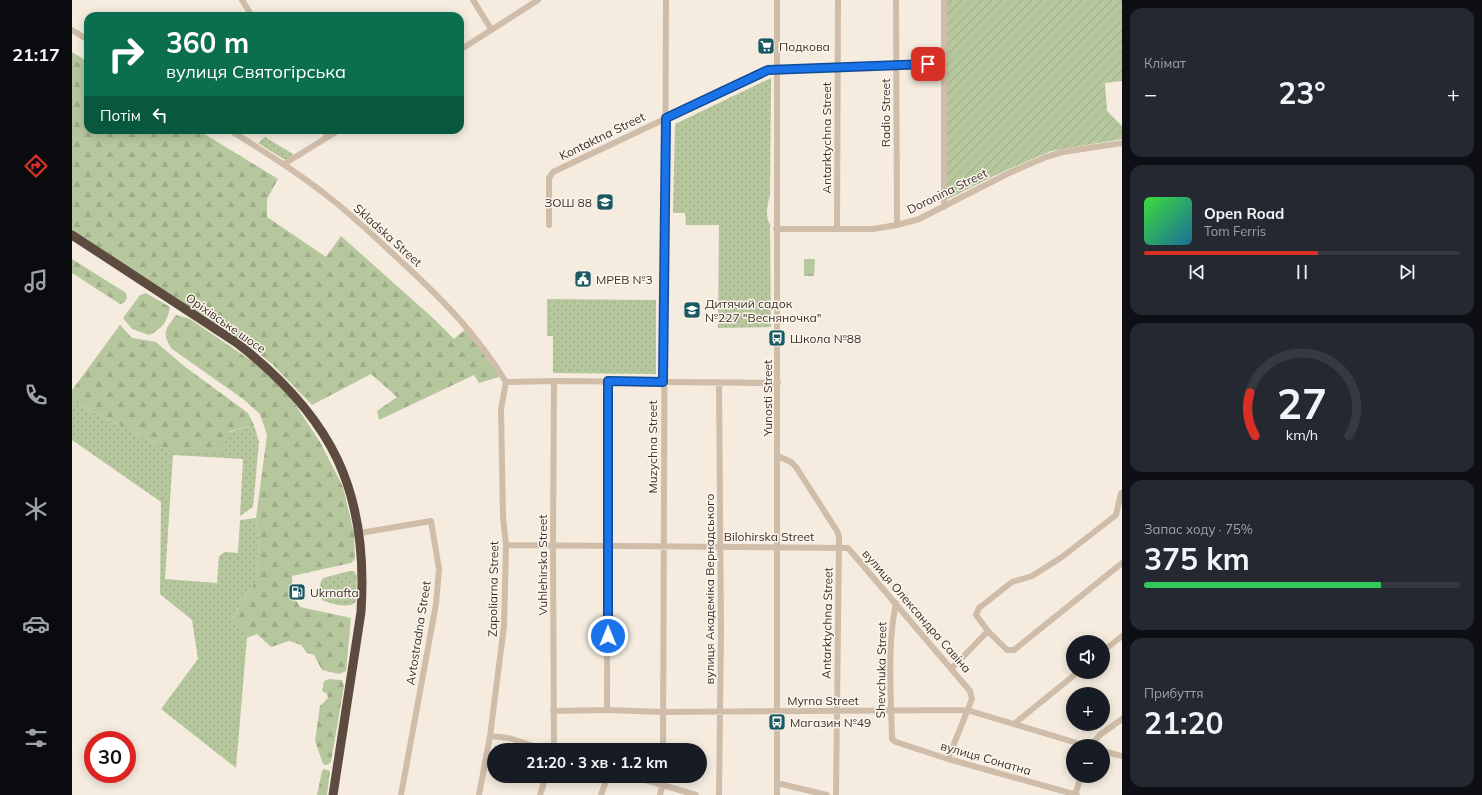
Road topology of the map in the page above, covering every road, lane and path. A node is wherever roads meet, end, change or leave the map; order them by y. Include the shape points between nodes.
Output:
1 (242, 0) edge
2 (473, 0) edge
3 (538, 0) edge
4 (666, 0) edge
5 (777, 0) edge
6 (838, 0) edge
7 (896, 0) edge
8 (944, 0) edge
9 (250, 12) edge
10 (491, 29) junction
11 (72, 30) edge
12 (84, 38) edge
13 (464, 47) edge
14 (944, 64) junction
15 (896, 65) junction
16 (838, 67) junction
17 (777, 69) junction
18 (666, 118) junction
19 (236, 134) edge
20 (326, 134) edge
21 (333, 134) edge
22 (328, 137) junction
23 (1122, 143) edge
24 (284, 164) junction
25 (944, 207) junction
26 (549, 225) dead end
27 (897, 225) junction
28 (837, 228) junction
29 (776, 229) junction
30 (72, 235) edge
31 (554, 380) junction
32 (608, 381) junction
33 (506, 382) junction
34 (663, 382) junction
35 (719, 382) junction
36 (778, 383) junction
37 (778, 456) junction
38 (1120, 493) dead end
39 (360, 533) junction
40 (506, 545) junction
41 (553, 546) junction
42 (608, 547) junction
43 (664, 547) junction
44 (720, 547) junction
45 (777, 547) junction
46 (839, 548) junction
47 (1122, 563) edge
48 (896, 603) junction
49 (988, 631) junction
50 (1122, 636) edge
51 (1110, 645) edge
52 (952, 668) junction
53 (1069, 679) edge
54 (607, 710) junction
55 (836, 710) junction
56 (967, 710) junction
57 (553, 711) junction
58 (777, 711) junction
59 (891, 711) junction
60 (662, 712) junction
61 (719, 712) junction
62 (1122, 719) edge
63 (1014, 724) junction
64 (490, 736) junction
65 (892, 739) joint
66 (1096, 739) edge
67 (1066, 740) edge
68 (524, 743) edge
69 (554, 743) edge
70 (663, 743) edge
71 (1110, 753) edge
72 (1122, 756) edge
73 (948, 759) junction
74 (544, 783) edge
75 (605, 783) edge
76 (659, 783) edge
77 (777, 783) junction
78 (1079, 783) edge
79 (663, 784) junction
80 (333, 795) edge
81 (401, 795) edge
82 (479, 795) edge
83 (540, 795) edge
84 (601, 795) edge
85 (660, 795) edge
86 (696, 795) edge
87 (720, 795) edge
88 (777, 795) edge
89 (827, 795) edge
90 (836, 795) edge
91 (1076, 795) edge

1 - 9 street
2 - 10 street
3 - 10 street
4 - 18 street, Muzychna Street
5 - 17 street, Yunosti Street
6 - 16 street, Antarktychna Street
7 - 15 street, Radio Street
8 - 14 street
10 - 13 street
11 - 12 street
14 - 15 street, Kontaktna Street
14 - 25 street
15 - 16 street, Kontaktna Street
15 - 27 street, Radio Street
16 - 17 street, Kontaktna Street
16 - 28 street, Antarktychna Street
17 - 18 street, Kontaktna Street via 768,70
17 - 29 street, Yunosti Street
18 - 26 street, Kontaktna Street via 550,174
18 - 34 street, Muzychna Street
19 - 24 street, Skladska Street
20 - 22 street
21 - 22 street
22 - 24 street
23 - 25 street, Doronina Street via 1046,157
24 - 33 street, Skladska Street via 374,235 449,306
25 - 27 street, Doronina Street via 920,219
27 - 28 street, Doronina Street via 873,229
28 - 29 street, Doronina Street
29 - 36 street, Yunosti Street
30 - 39 highway, Оріхівське шосе via 237,343 285,384 311,414 338,460 351,492
31 - 32 street
31 - 33 street
31 - 41 street, Vuhlehirska Street
32 - 34 street
32 - 42 street
33 - 40 street, Zapoliarna Street via 501,409 502,517
34 - 35 street
34 - 43 street, Muzychna Street
35 - 36 street
35 - 44 street, вулиця Академіка Вернадського
36 - 37 street, Yunosti Street
37 - 45 street, Yunosti Street
37 - 46 street via 796,467 837,531
38 - 49 street via 1116,515 1062,557 1032,576 1012,582 978,608 976,615
39 - 80 highway, Оріхівське шосе via 363,564 361,612
39 - 81 street, Avtostradna Street via 431,521 438,569 436,604
40 - 41 street, Bilohirska Street
40 - 64 street, Zapoliarna Street via 503,642
41 - 42 street, Bilohirska Street
41 - 57 street, Vuhlehirska Street
42 - 43 street, Bilohirska Street
42 - 54 street
43 - 44 street, Bilohirska Street
43 - 60 street, Muzychna Street
44 - 45 street, Bilohirska Street
44 - 61 street, вулиця Академіка Вернадського
45 - 46 street, Bilohirska Street
45 - 58 street, Yunosti Street
46 - 48 street, вулиця Олександра Савіна via 848,548
46 - 55 street, Antarktychna Street
47 - 49 street via 1014,650 1007,650
48 - 52 street, вулиця Олександра Савіна
48 - 59 street, Shevchuka Street via 892,622
49 - 52 street
50 - 51 street
52 - 56 street, вулиця Олександра Савіна via 970,691 972,698
53 - 63 street
54 - 57 street, Myrna Street
54 - 60 street, Myrna Street
55 - 58 street, Myrna Street
55 - 59 street, Myrna Street
55 - 90 street, Antarktychna Street
56 - 59 street, Myrna Street
56 - 63 street, Myrna Street
56 - 73 street, вулиця Олександра Савіна
57 - 69 street, Vuhlehirska Street
58 - 61 street, Myrna Street
58 - 77 street, Yunosti Street
59 - 65 street, Shevchuka Street
60 - 61 street, Myrna Street
60 - 70 street, Muzychna Street
61 - 87 street, вулиця Академіка Вернадського
62 - 66 street
63 - 67 street, Myrna Street
64 - 68 street
64 - 82 street, Zapoliarna Street
65 - 73 street, вулиця Сонатна via 900,744
71 - 72 street
73 - 91 street, вулиця Сонатна
74 - 83 street
75 - 84 street
76 - 79 street
77 - 88 street, Yunosti Street
77 - 89 street
78 - 91 street
79 - 85 street
79 - 86 street

